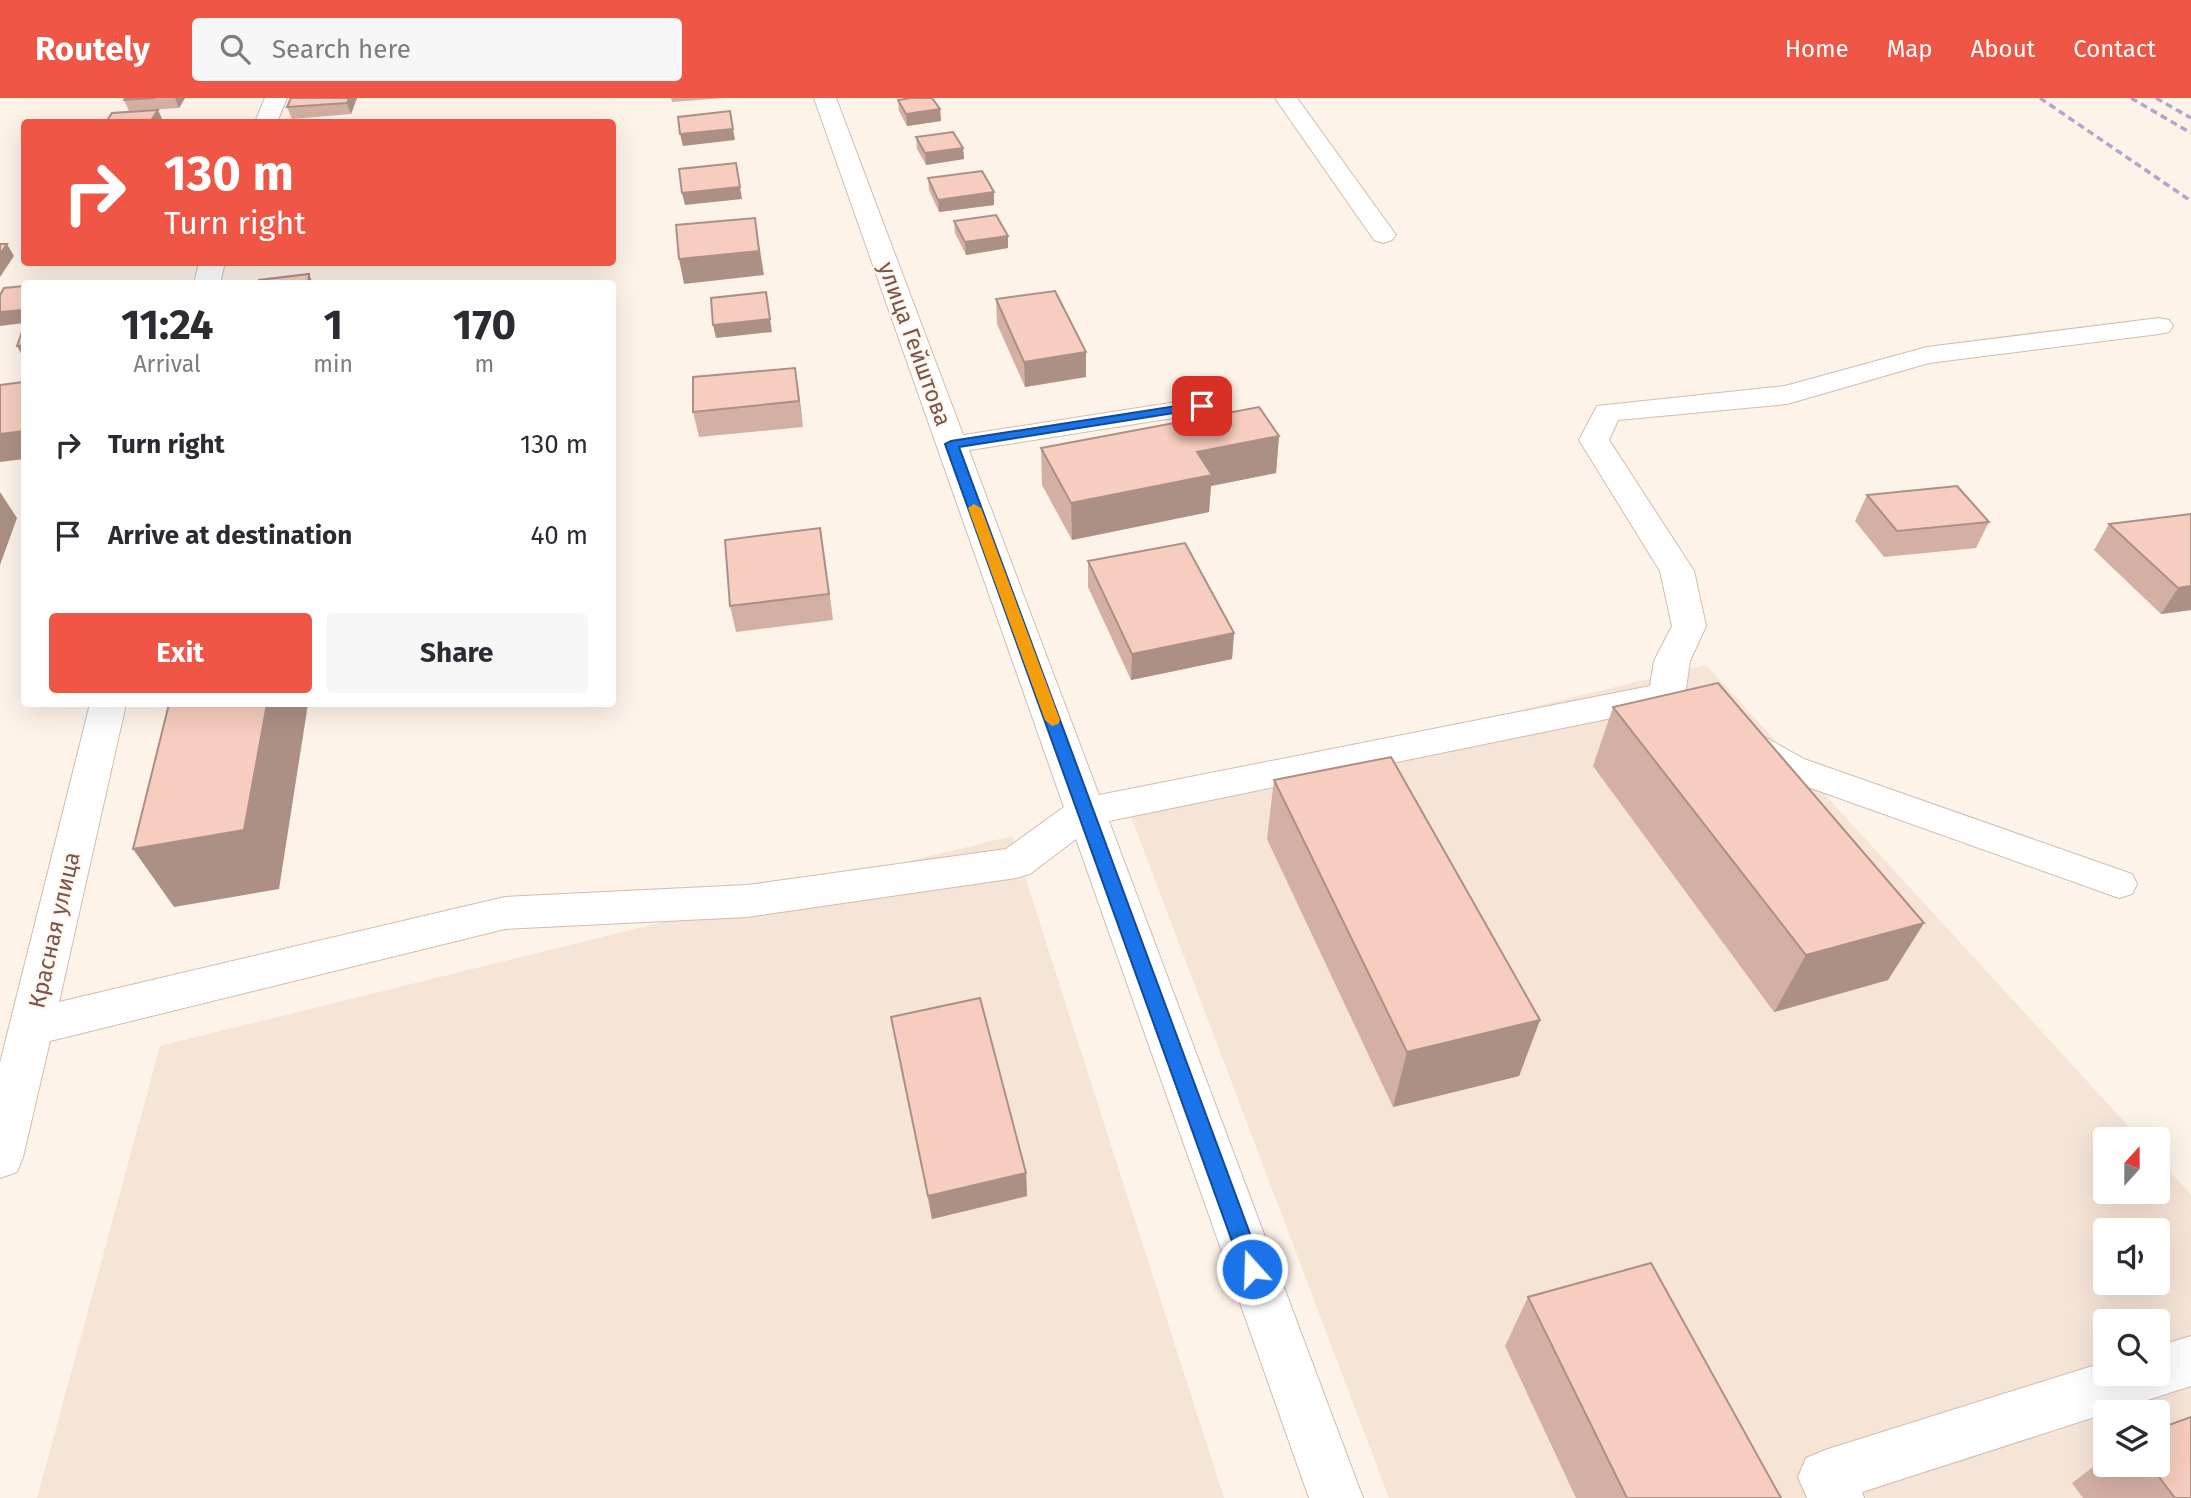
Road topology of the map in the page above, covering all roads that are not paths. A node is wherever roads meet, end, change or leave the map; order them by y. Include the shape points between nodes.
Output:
1 (276, 98) edge
2 (825, 98) edge
3 (1286, 98) edge
4 (267, 119) edge
5 (1383, 236) dead end
6 (2159, 326) dead end
7 (1202, 406) dead end
8 (951, 444) junction
9 (107, 707) edge
10 (1724, 728) edge
11 (1086, 812) junction
12 (2119, 884) dead end
13 (32, 1027) junction
14 (0, 1157) edge
15 (2191, 1361) edge
16 (2170, 1368) edge
17 (2113, 1386) edge
18 (1336, 1498) edge
19 (1837, 1498) edge

1 - 4 street
2 - 8 street, улица Гейштова
3 - 5 street
6 - 11 street via 1927,355 1787,395 1607,412 1594,440 1677,571 1689,626 1672,661 1679,702
7 - 8 lane
8 - 11 street, улица Гейштова
9 - 13 street, Красная улица
10 - 12 lane via 1792,768
11 - 13 street via 1016,863 747,901 505,913
11 - 18 street, улица Гейштова
13 - 14 street, Красная улица
15 - 16 street
17 - 19 street via 1825,1477

